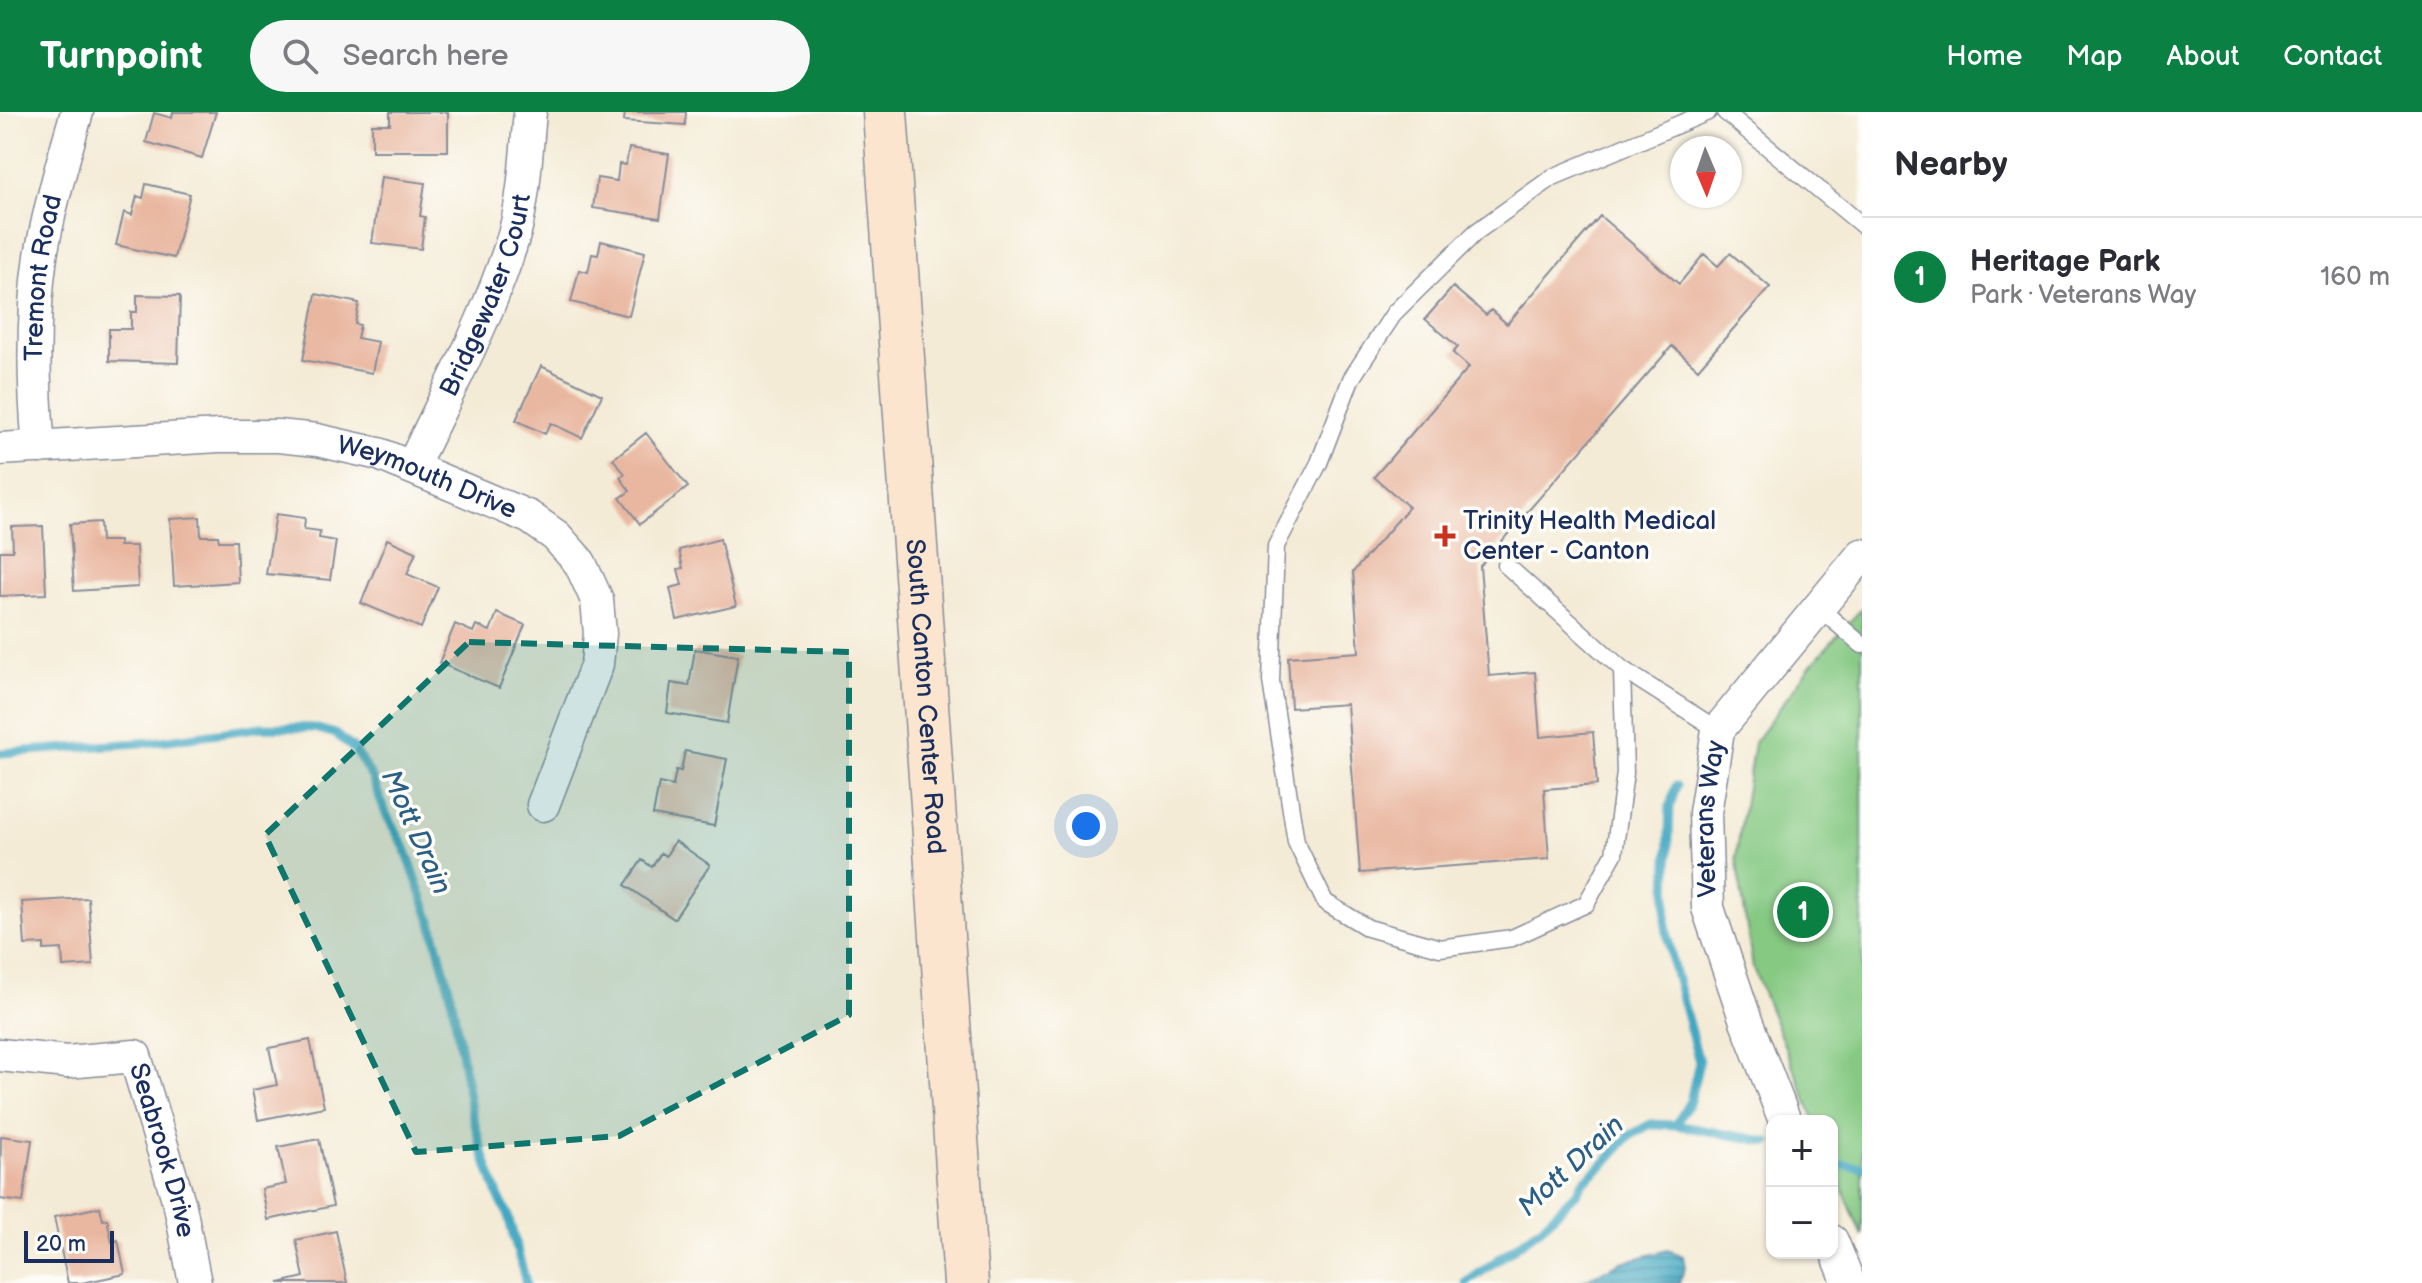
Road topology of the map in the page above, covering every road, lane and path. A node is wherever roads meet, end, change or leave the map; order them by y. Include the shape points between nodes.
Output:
1 (77, 112) edge
2 (530, 112) edge
3 (885, 112) edge
4 (1708, 112) edge
5 (1725, 112) edge
6 (1862, 225) edge
7 (39, 447) junction
8 (0, 449) edge
9 (412, 467) junction
10 (1862, 555) edge
11 (1506, 565) dead end
12 (1818, 607) junction
13 (1862, 645) edge
14 (1622, 669) junction
15 (1718, 730) junction
16 (543, 805) dead end
17 (0, 1055) edge
18 (1783, 1115) edge
19 (1838, 1256) edge
20 (195, 1283) edge
21 (966, 1283) edge
22 (1849, 1283) edge

1 - 7 street, Tremont Road via 39,278 34,351
2 - 9 street, Bridgewater Court via 514,233 494,292
3 - 21 main road, South Canton Center Road
4 - 14 lane via 1553,177 1476,232 1395,312 1351,379 1319,463 1276,546 1271,681 1296,842 1325,902 1368,928 1440,948 1512,938 1586,904 1614,854 1625,773
5 - 6 lane
7 - 8 street, Weymouth Drive
7 - 9 street, Weymouth Drive via 278,436 363,450
9 - 16 street, Weymouth Drive via 529,517 556,536 590,581 600,634 597,664
10 - 12 street, Veterans Way
11 - 14 lane
12 - 13 lane
12 - 15 street, Veterans Way
14 - 15 lane
15 - 18 street, Veterans Way via 1705,813 1708,908
17 - 20 street, Seabrook Drive via 67,1062 135,1056 180,1206
19 - 22 street

